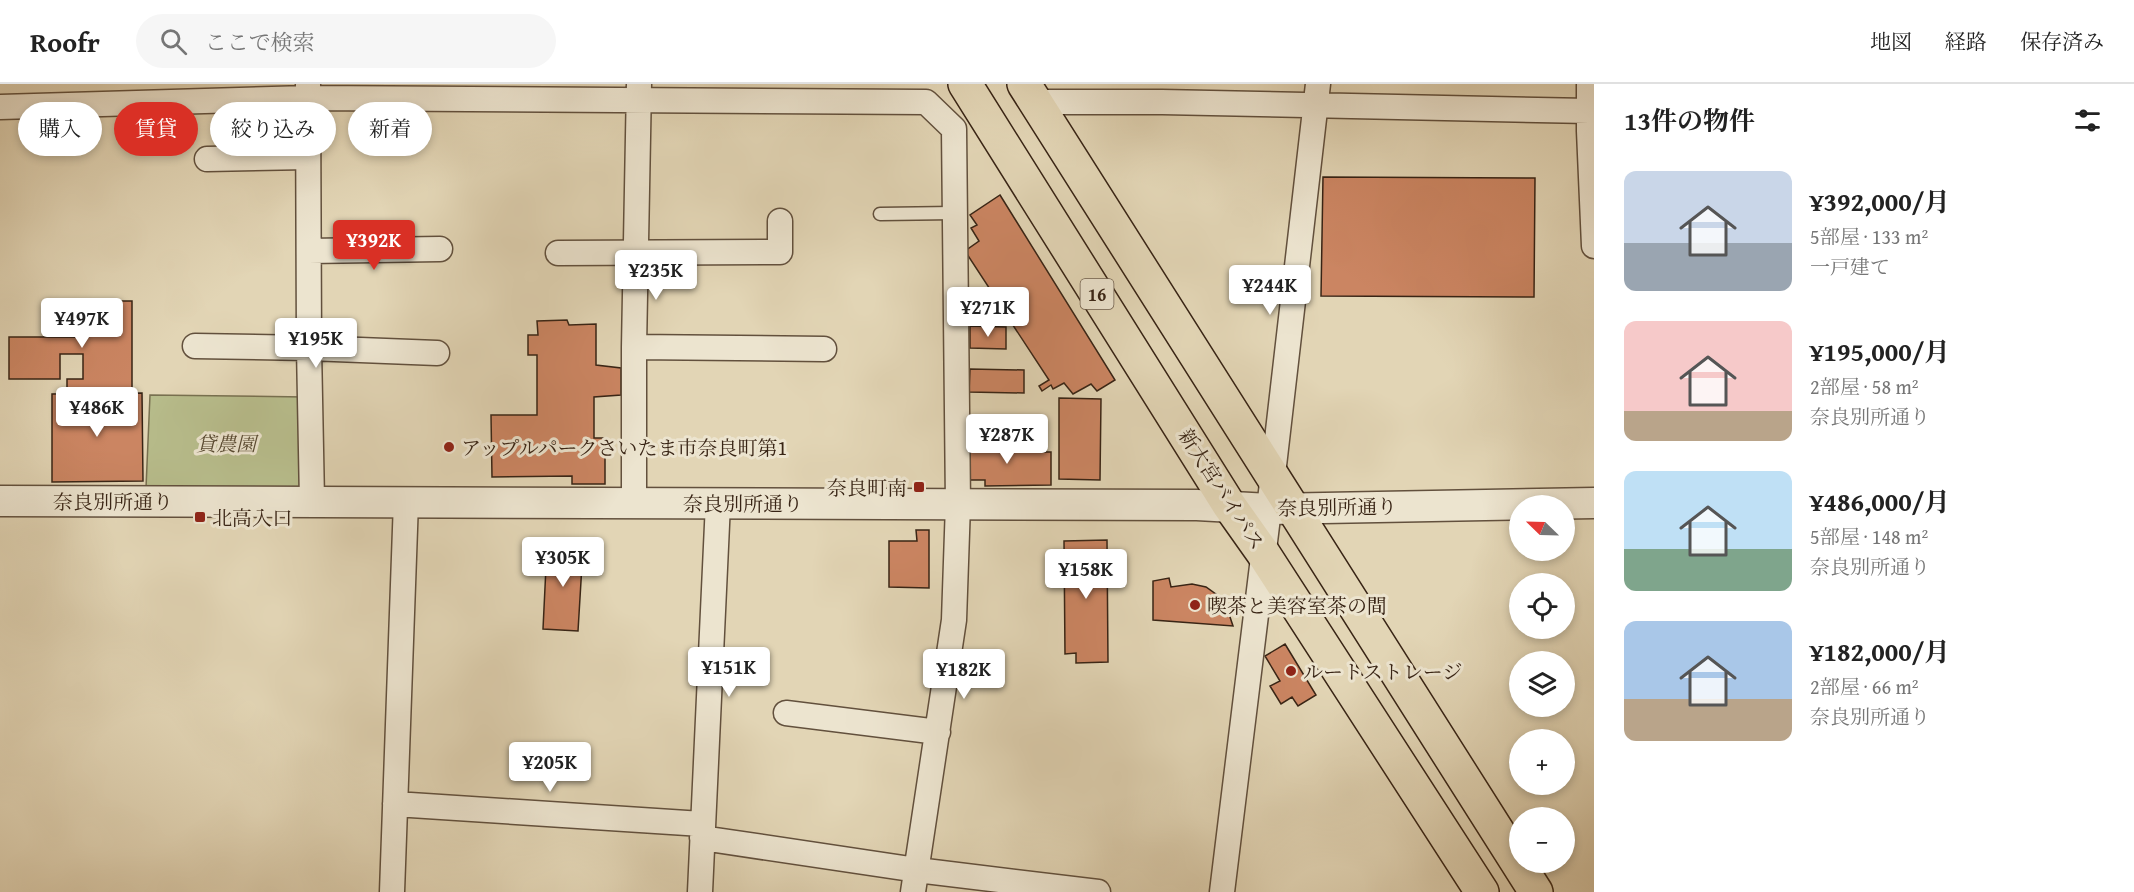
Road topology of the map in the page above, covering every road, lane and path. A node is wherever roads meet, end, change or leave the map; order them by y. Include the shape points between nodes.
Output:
1 (965, 84) edge
2 (308, 91) edge
3 (232, 92) edge
4 (639, 92) edge
5 (1030, 93) edge
6 (1162, 93) edge
7 (1317, 95) edge
8 (1590, 100) edge
9 (0, 107) edge
10 (308, 157) junction
11 (207, 159) dead end
12 (954, 213) junction
13 (880, 214) dead end
14 (780, 221) dead end
15 (1594, 246) edge
16 (440, 249) dead end
17 (309, 251) junction
18 (558, 253) dead end
19 (636, 253) junction
20 (195, 346) dead end
21 (634, 347) junction
22 (309, 348) junction
23 (824, 349) dead end
24 (437, 353) dead end
25 (1273, 476) junction
26 (0, 501) edge
27 (312, 501) junction
28 (406, 501) junction
29 (634, 502) junction
30 (718, 503) junction
31 (1594, 503) edge
32 (958, 504) junction
33 (1229, 505) junction
34 (1280, 508) junction
35 (1263, 553) junction
36 (786, 713) dead end
37 (938, 732) junction
38 (395, 804) junction
39 (702, 831) junction
40 (915, 881) edge
41 (1052, 889) edge
42 (392, 892) edge
43 (700, 892) edge
44 (1098, 892) edge
45 (1222, 892) edge
46 (1482, 892) edge
47 (1536, 892) edge

1 - 33 highway, 新大宮バイパス / 16
2 - 3 street
2 - 4 street
2 - 10 street
3 - 9 street
4 - 12 street via 926,102 954,129
4 - 19 street
5 - 6 street
5 - 25 highway
6 - 7 street
7 - 8 street
7 - 25 street
8 - 15 street
10 - 11 street
10 - 17 street
12 - 13 lane
12 - 32 street
14 - 19 street via 780,252
16 - 17 street
17 - 22 street
18 - 19 street
19 - 21 street
20 - 22 street
21 - 23 street
21 - 29 street
22 - 24 street
22 - 27 street
25 - 34 highway
26 - 27 street, 奈良別所通り
27 - 28 street, 奈良別所通り
28 - 29 street, 奈良別所通り
28 - 38 street
29 - 30 street, 奈良別所通り
30 - 32 street, 奈良別所通り
30 - 39 street
31 - 34 street, 奈良別所通り
32 - 33 street, 奈良別所通り
32 - 37 street via 954,620
33 - 34 street, 奈良別所通り
33 - 35 highway, 新大宮バイパス / 16
34 - 35 street
34 - 47 highway
35 - 45 street
35 - 46 highway, 新大宮バイパス / 16
36 - 37 street
37 - 40 street
38 - 39 street
38 - 42 street
39 - 40 street
39 - 43 street
40 - 41 street
41 - 44 street

